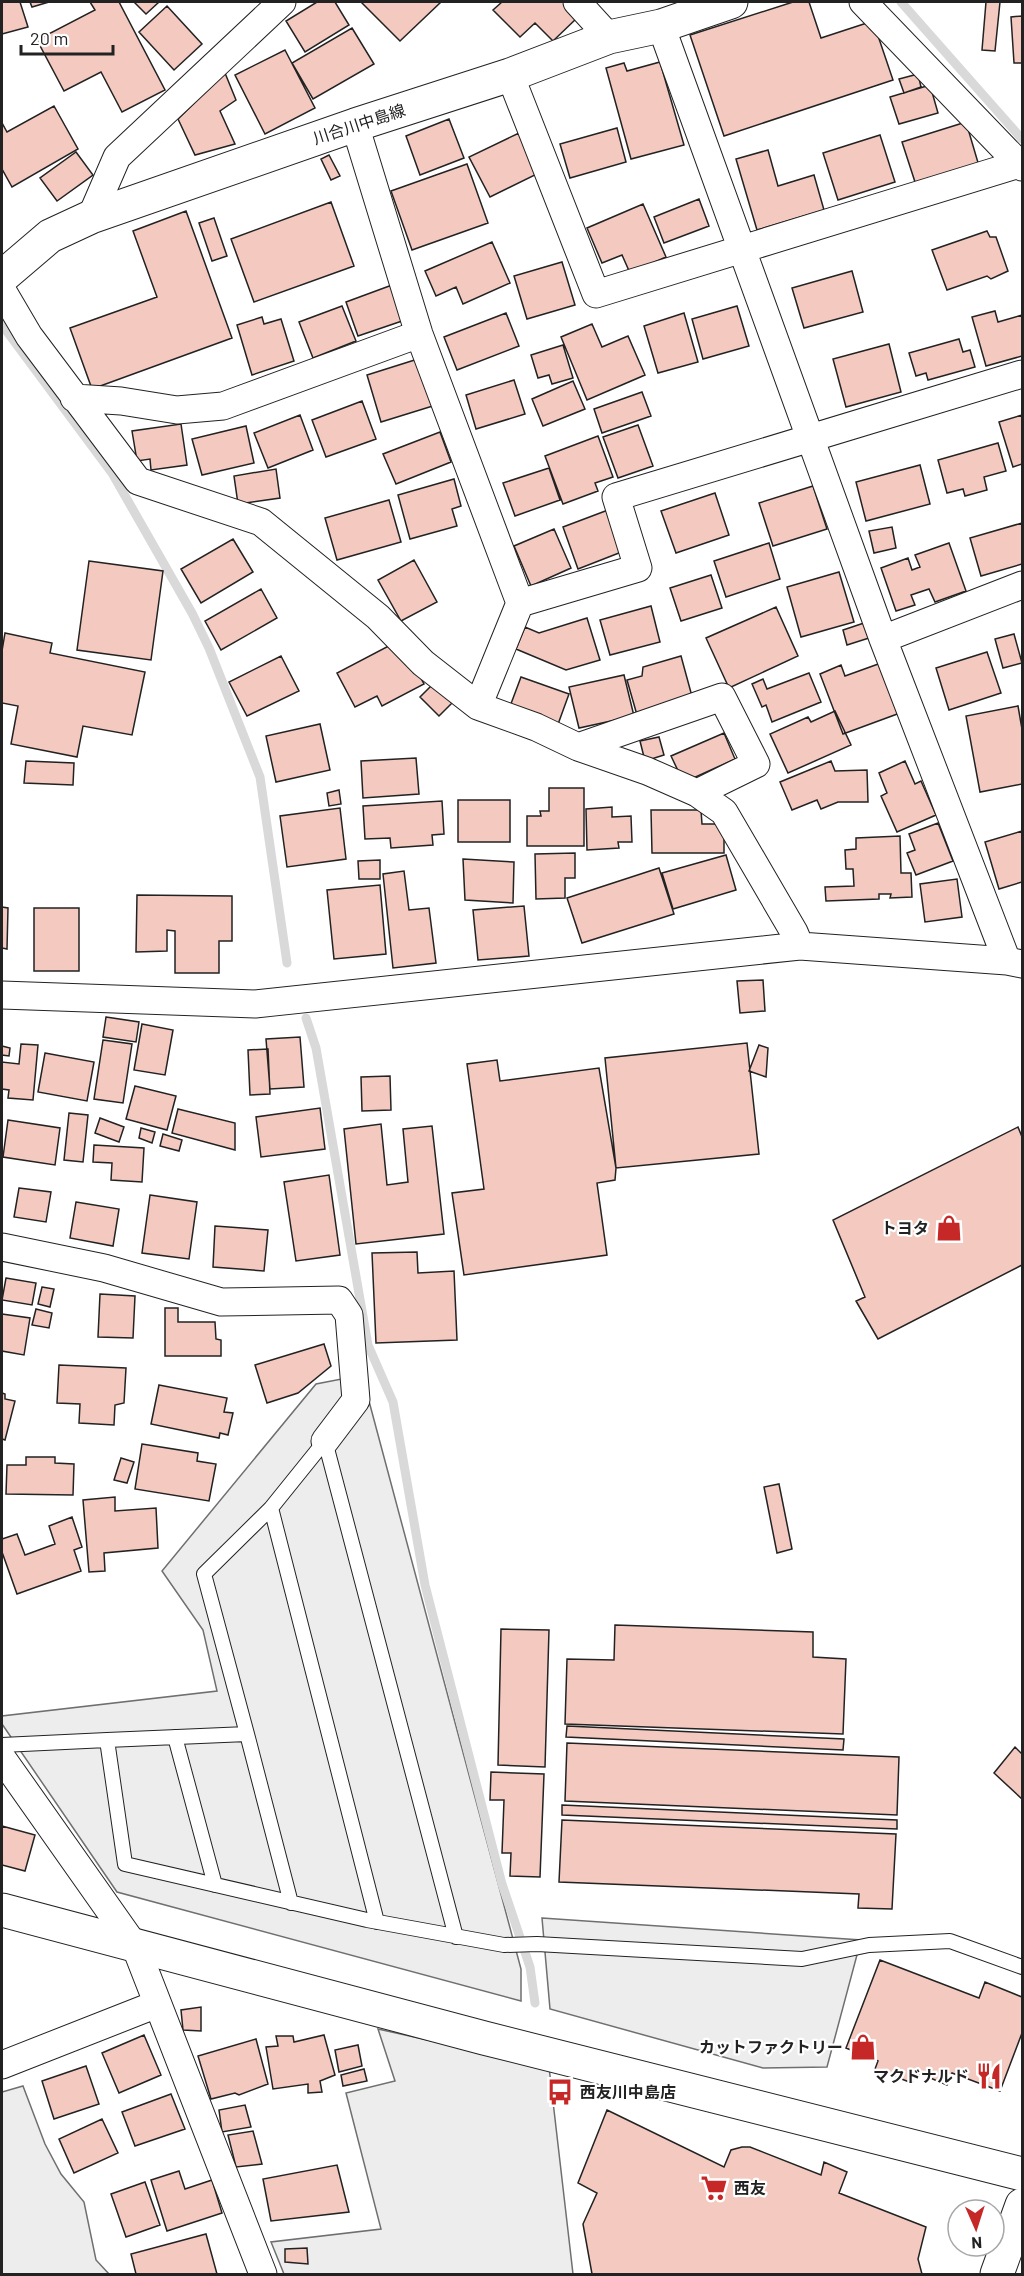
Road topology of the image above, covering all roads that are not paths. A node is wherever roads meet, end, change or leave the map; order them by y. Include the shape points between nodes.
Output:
1 (282, 2) edge
2 (577, 2) edge
3 (731, 2) edge
4 (863, 2) edge
5 (661, 26) junction
6 (609, 37) junction
7 (510, 75) junction
8 (355, 125) junction
9 (1021, 165) edge
10 (91, 217) junction
11 (743, 250) junction
12 (2, 277) edge
13 (2, 290) edge
14 (419, 334) junction
15 (1023, 374) edge
16 (74, 398) junction
17 (811, 438) junction
18 (1023, 585) edge
19 (520, 603) junction
20 (883, 639) junction
21 (478, 706) junction
22 (578, 747) junction
23 (697, 793) junction
24 (800, 946) junction
25 (1015, 963) edge
26 (2, 995) edge
27 (2, 1247) edge
28 (325, 1441) junction
29 (272, 1508) junction
30 (248, 1734) junction
31 (175, 1737) junction
32 (107, 1740) junction
33 (2, 1745) edge
34 (2, 1758) edge
35 (215, 1885) junction
36 (291, 1903) junction
37 (2, 1910) edge
38 (377, 1922) junction
39 (456, 1937) junction
40 (136, 1948) junction
41 (1023, 1967) edge
42 (157, 2004) junction
43 (2, 2065) edge
44 (1023, 2174) edge
45 (1023, 2205) edge
46 (263, 2274) edge
47 (997, 2274) edge

1 - 10 street via 117,157
2 - 6 street
3 - 5 street, 川合川中島線
4 - 9 street
5 - 6 street, 川合川中島線
5 - 11 street
6 - 7 street, 川合川中島線
7 - 8 street, 川合川中島線
7 - 11 street via 596,294
8 - 10 street, 川合川中島線
8 - 14 street
9 - 11 street
10 - 12 street, 川合川中島線 via 50,236
11 - 17 street
13 - 16 street via 29,336
14 - 16 street via 223,406 177,410
14 - 19 street
15 - 17 street
16 - 21 street via 138,481 261,522 378,617 423,663
17 - 19 street via 616,498 638,568
17 - 20 street
18 - 20 street
19 - 21 street
20 - 25 street
21 - 22 street
22 - 23 street
22 - 23 street via 722,697 756,765
23 - 24 street via 724,812
24 - 25 street
24 - 26 street via 255,1004
27 - 28 street via 104,1269 221,1302 339,1300 349,1315 356,1400
28 - 29 lane
28 - 39 lane
29 - 30 lane via 204,1574
29 - 38 lane
30 - 31 lane
30 - 36 lane
31 - 32 lane
31 - 35 lane
32 - 33 lane
32 - 35 lane via 125,1864
34 - 40 street
35 - 36 lane
36 - 38 lane
37 - 40 street
38 - 39 lane
39 - 41 lane via 504,1945 802,1959 869,1946 950,1941
40 - 42 street
40 - 44 street
42 - 43 street
42 - 46 street
45 - 47 street

